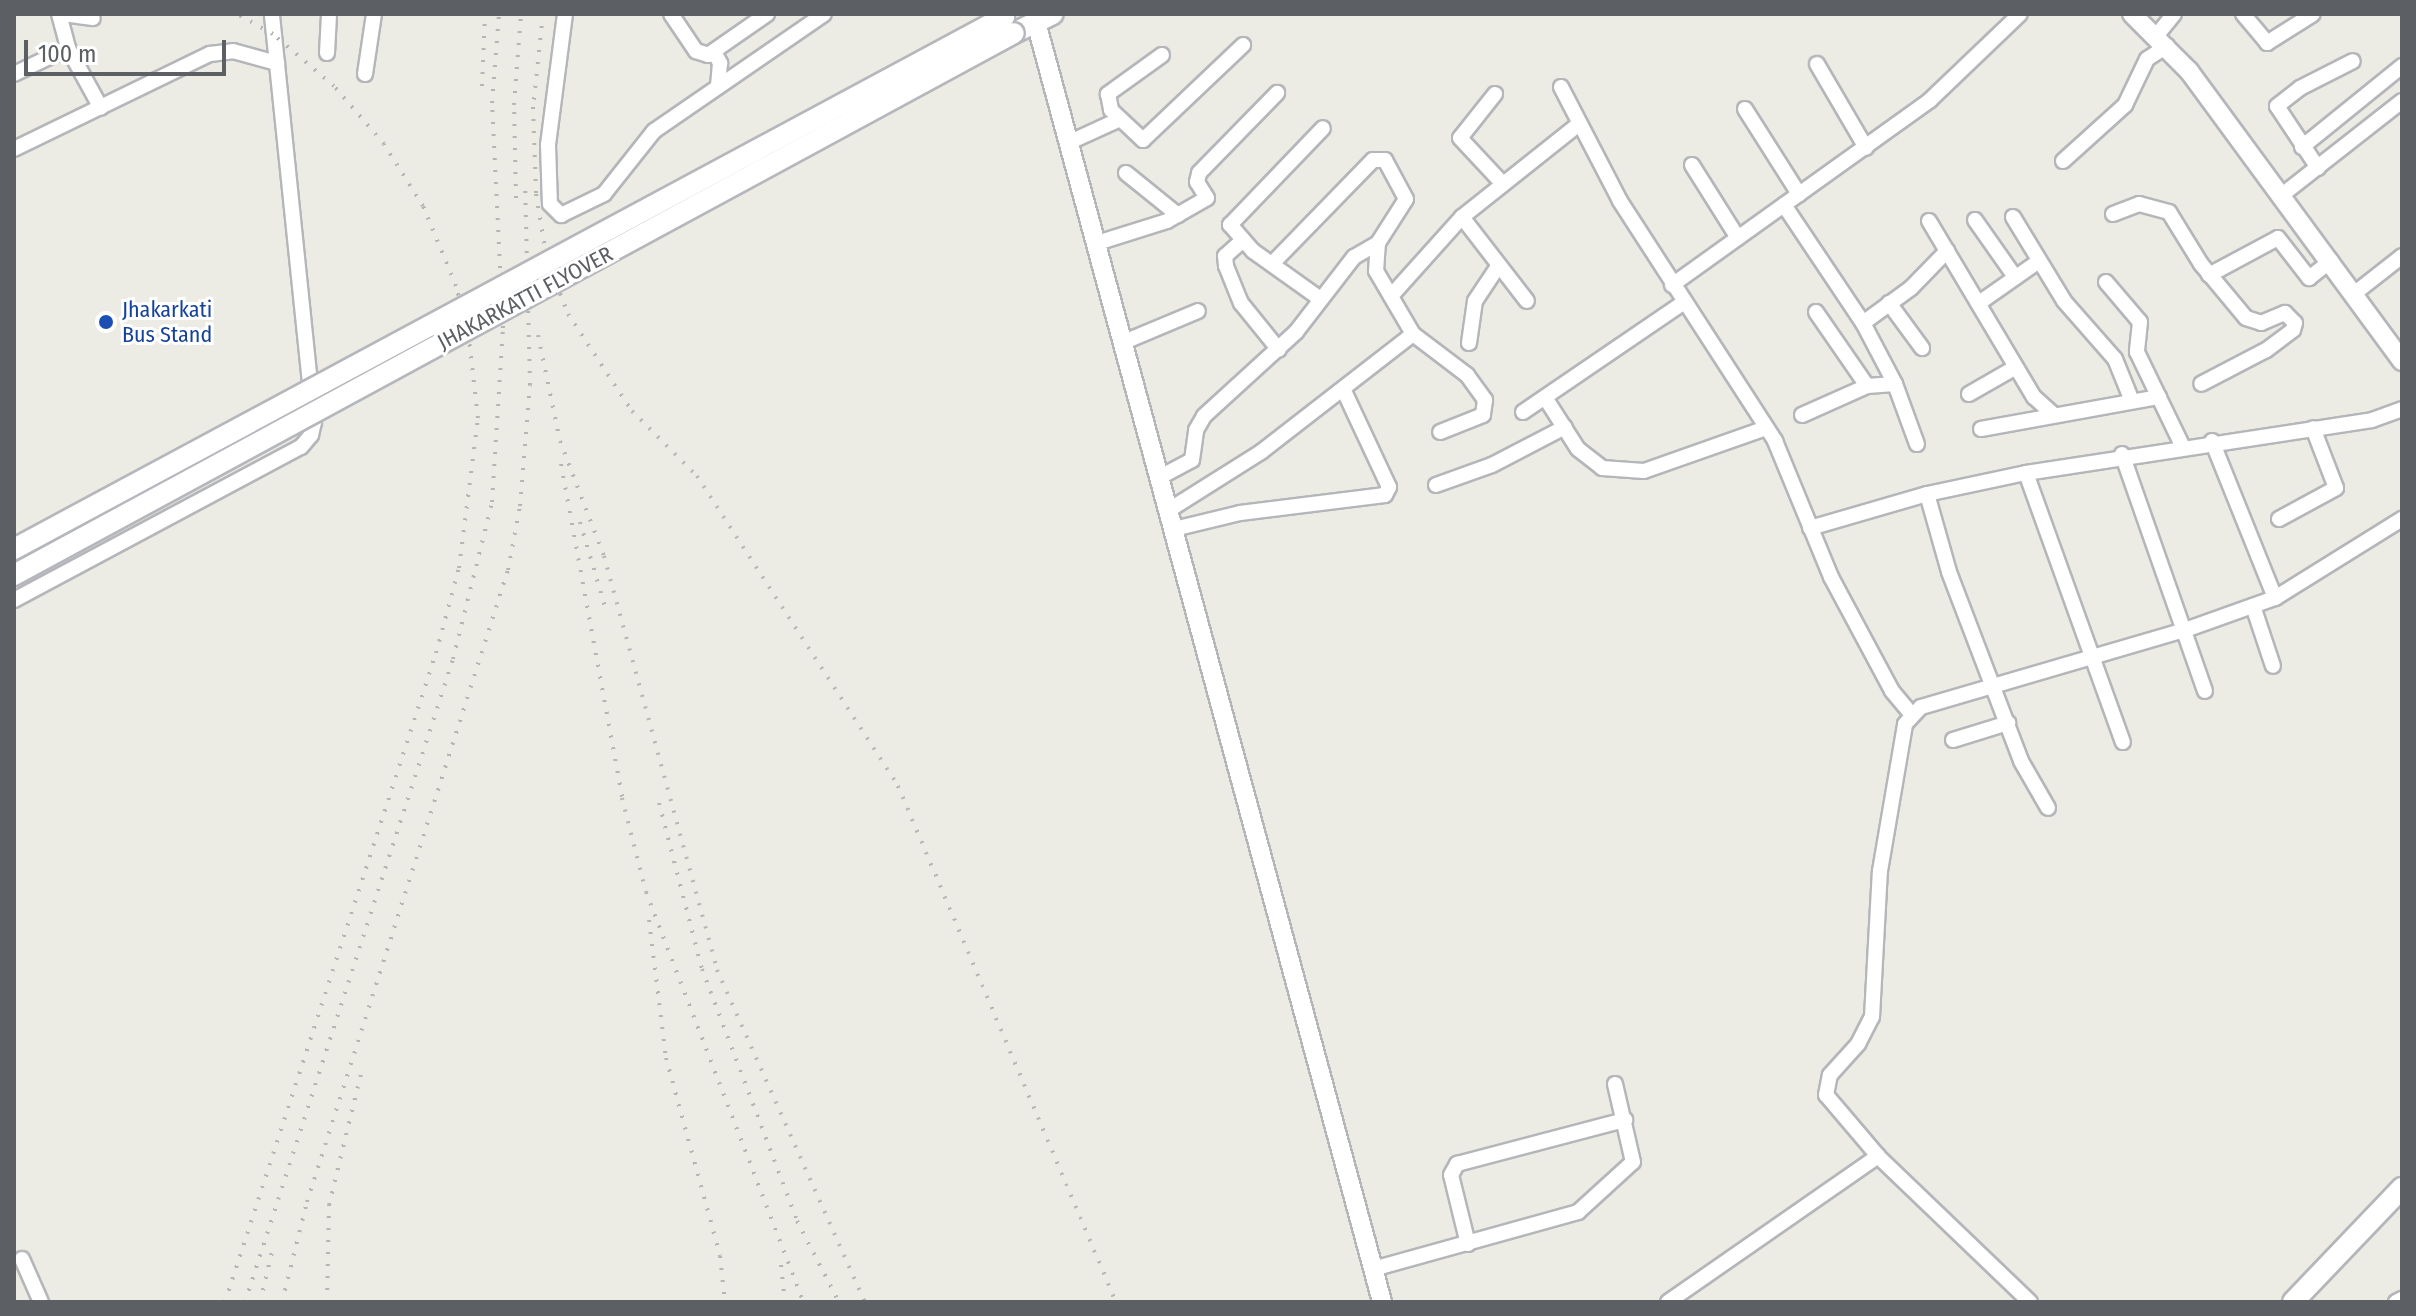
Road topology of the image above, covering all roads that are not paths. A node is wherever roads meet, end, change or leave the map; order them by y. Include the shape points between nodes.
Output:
1 (61, 14) edge
2 (272, 14) edge
3 (329, 14) edge
4 (374, 14) edge
5 (565, 14) edge
6 (671, 14) edge
7 (767, 14) edge
8 (824, 14) edge
9 (2020, 14) edge
10 (2132, 14) edge
11 (2174, 14) edge
12 (2243, 14) edge
13 (2313, 14) edge
14 (1041, 17) edge
15 (93, 18) dead end
16 (1009, 21) edge
17 (2162, 41) junction
18 (1243, 45) dead end
19 (68, 48) junction
20 (714, 52) junction
21 (327, 53) dead end
22 (1162, 55) dead end
23 (2353, 61) dead end
24 (277, 63) junction
25 (1817, 64) dead end
26 (2402, 66) edge
27 (14, 74) edge
28 (365, 74) dead end
29 (718, 87) junction
30 (1561, 87) dead end
31 (1277, 93) dead end
32 (1495, 94) dead end
33 (2402, 101) edge
34 (101, 108) junction
35 (1745, 109) dead end
36 (1120, 119) junction
37 (1579, 124) junction
38 (1323, 128) dead end
39 (1070, 142) junction
40 (2302, 147) junction
41 (1866, 148) junction
42 (14, 149) edge
43 (2063, 161) dead end
44 (1692, 165) dead end
45 (2318, 168) junction
46 (1126, 173) dead end
47 (1502, 183) junction
48 (1799, 194) junction
49 (2282, 195) junction
50 (1784, 205) junction
51 (2113, 214) dead end
52 (1178, 215) junction
53 (1462, 217) junction
54 (2013, 217) dead end
55 (1975, 220) dead end
56 (1929, 221) dead end
57 (1738, 238) junction
58 (1243, 240) junction
59 (1097, 243) junction
60 (1378, 243) junction
61 (1947, 251) junction
62 (2402, 256) edge
63 (2039, 261) junction
64 (2331, 261) junction
65 (1272, 264) junction
66 (1499, 265) junction
67 (2209, 275) junction
68 (2015, 277) junction
69 (2106, 282) dead end
70 (1672, 285) junction
71 (2355, 293) junction
72 (1391, 296) junction
73 (1319, 298) junction
74 (1527, 301) dead end
75 (1683, 303) junction
76 (1889, 303) junction
77 (1979, 303) junction
78 (1198, 311) dead end
79 (1816, 312) dead end
80 (1863, 323) junction
81 (1413, 334) junction
82 (1124, 342) junction
83 (1469, 343) dead end
84 (1922, 348) dead end
85 (1279, 350) junction
86 (2402, 361) edge
87 (2016, 367) junction
88 (1895, 384) junction
89 (2201, 384) dead end
90 (1867, 386) junction
91 (1344, 391) junction
92 (1969, 394) dead end
93 (2159, 397) junction
94 (1546, 399) junction
95 (2132, 401) junction
96 (2402, 409) edge
97 (1523, 412) dead end
98 (1802, 415) dead end
99 (2054, 415) junction
100 (1565, 427) junction
101 (1766, 428) junction
102 (2313, 428) junction
103 (1981, 429) dead end
104 (1440, 432) dead end
105 (2212, 441) junction
106 (1917, 444) dead end
107 (2182, 445) junction
108 (2122, 454) junction
109 (2026, 473) junction
110 (1160, 477) junction
111 (1436, 485) dead end
112 (1927, 494) junction
113 (1169, 510) junction
114 (2279, 519) dead end
115 (2402, 519) edge
116 (1810, 528) junction
117 (1174, 529) junction
118 (14, 549) edge
119 (14, 575) edge
120 (2275, 598) junction
121 (14, 600) edge
122 (2253, 606) junction
123 (2185, 630) junction
124 (2089, 659) junction
125 (2273, 666) dead end
126 (1996, 686) junction
127 (2205, 691) dead end
128 (1911, 714) junction
129 (2008, 723) junction
130 (1953, 740) dead end
131 (2123, 742) dead end
132 (2048, 808) dead end
133 (1615, 1084) dead end
134 (1625, 1120) junction
135 (1878, 1156) junction
136 (2401, 1191) edge
137 (1468, 1244) junction
138 (22, 1259) dead end
139 (1373, 1269) junction
140 (2402, 1299) edge
141 (2024, 1300) edge
142 (41, 1302) edge
143 (1382, 1302) edge
144 (1668, 1302) edge
145 (2293, 1302) edge
146 (2396, 1302) edge

1 - 15 street
1 - 19 street
2 - 24 street
3 - 21 street
4 - 28 street
5 - 29 street via 548,145 550,204 556,214 596,200 654,131
6 - 20 street via 696,51
7 - 20 street
8 - 29 street
9 - 41 street via 1930,100
10 - 17 street
11 - 17 street
12 - 13 street via 2267,43
14 - 16 main road, JHAKARKATTI FLYOVER
14 - 39 street
16 - 118 main road, JHAKARKATTI FLYOVER, bridge
16 - 119 main road, JHAKARKATTI FLYOVER, bridge
17 - 43 street via 2144,64 2125,105
17 - 49 street
18 - 36 street via 1143,140
19 - 27 street
19 - 34 street
20 - 29 street via 720,63
22 - 36 street via 1108,94 1107,105
23 - 40 street via 2278,103
24 - 34 street via 233,51 210,54
24 - 121 street via 314,422 311,435 301,447
25 - 41 street
26 - 40 street
30 - 37 street
31 - 52 street via 1199,173 1197,182 1207,198
32 - 47 street via 1460,138
33 - 45 street
34 - 42 street
35 - 48 street
36 - 39 street
37 - 47 street
37 - 70 street
38 - 58 street via 1230,225
39 - 59 street
40 - 45 street
41 - 48 street
44 - 57 street
45 - 49 street
46 - 52 street
47 - 53 street
48 - 50 street
49 - 64 street
50 - 57 street
50 - 80 street
51 - 67 street via 2139,204 2169,212
52 - 59 street
53 - 66 street
53 - 72 street
54 - 63 street
55 - 68 street
56 - 61 street
57 - 70 street
58 - 65 street
58 - 85 street via 1225,256 1226,266 1241,303
59 - 82 street
60 - 65 street via 1406,199 1385,160 1376,159
60 - 72 street via 1377,278
60 - 73 street via 1354,257
61 - 76 street
61 - 77 street
62 - 71 street
63 - 68 street
63 - 95 street via 2064,301 2115,359
64 - 67 street via 2309,278 2278,238
64 - 71 street
65 - 73 street
66 - 74 street
66 - 83 street via 1475,301
67 - 89 street via 2246,318 2261,323 2285,313 2295,326 2266,350
68 - 77 street
69 - 93 street via 2140,322 2137,352
70 - 75 street
71 - 86 street
72 - 81 street
73 - 85 street
75 - 94 street
75 - 101 street
76 - 80 street
76 - 84 street
77 - 87 street
78 - 82 street
79 - 90 street
80 - 88 street
81 - 91 street
81 - 104 street via 1467,375 1487,407 1477,418
82 - 110 street
85 - 110 street via 1204,416 1196,430 1192,460
87 - 92 street
87 - 99 street via 2034,397
88 - 90 street
88 - 106 street
90 - 98 street
91 - 113 street
91 - 117 street via 1389,487 1385,495 1252,511
93 - 95 street
93 - 107 street
94 - 97 street
94 - 100 street
95 - 99 street
96 - 102 street via 2372,420
99 - 103 street
100 - 101 street via 1593,464 1630,471 1662,466
100 - 111 street via 1492,465
101 - 116 street
102 - 105 street
102 - 114 street via 2336,488
105 - 107 street
105 - 120 street
107 - 108 street
108 - 109 street
108 - 123 street
109 - 112 street
109 - 124 street
110 - 113 street
112 - 116 street
112 - 126 street via 1949,572
113 - 117 street
115 - 120 street
116 - 128 street via 1892,691
117 - 139 street
120 - 122 street
122 - 123 street
122 - 125 street
123 - 124 street
123 - 127 street
124 - 126 street
124 - 131 street
126 - 128 street
126 - 129 street
128 - 135 street via 1883,843 1872,1017 1826,1085 1830,1105
129 - 130 street
129 - 132 street via 2026,771
133 - 134 street
134 - 137 street via 1633,1162 1585,1207 1567,1217
134 - 137 street via 1457,1164 1451,1175
135 - 141 street
135 - 144 street
136 - 145 main road
137 - 139 street
138 - 142 street
139 - 143 street
140 - 146 street

